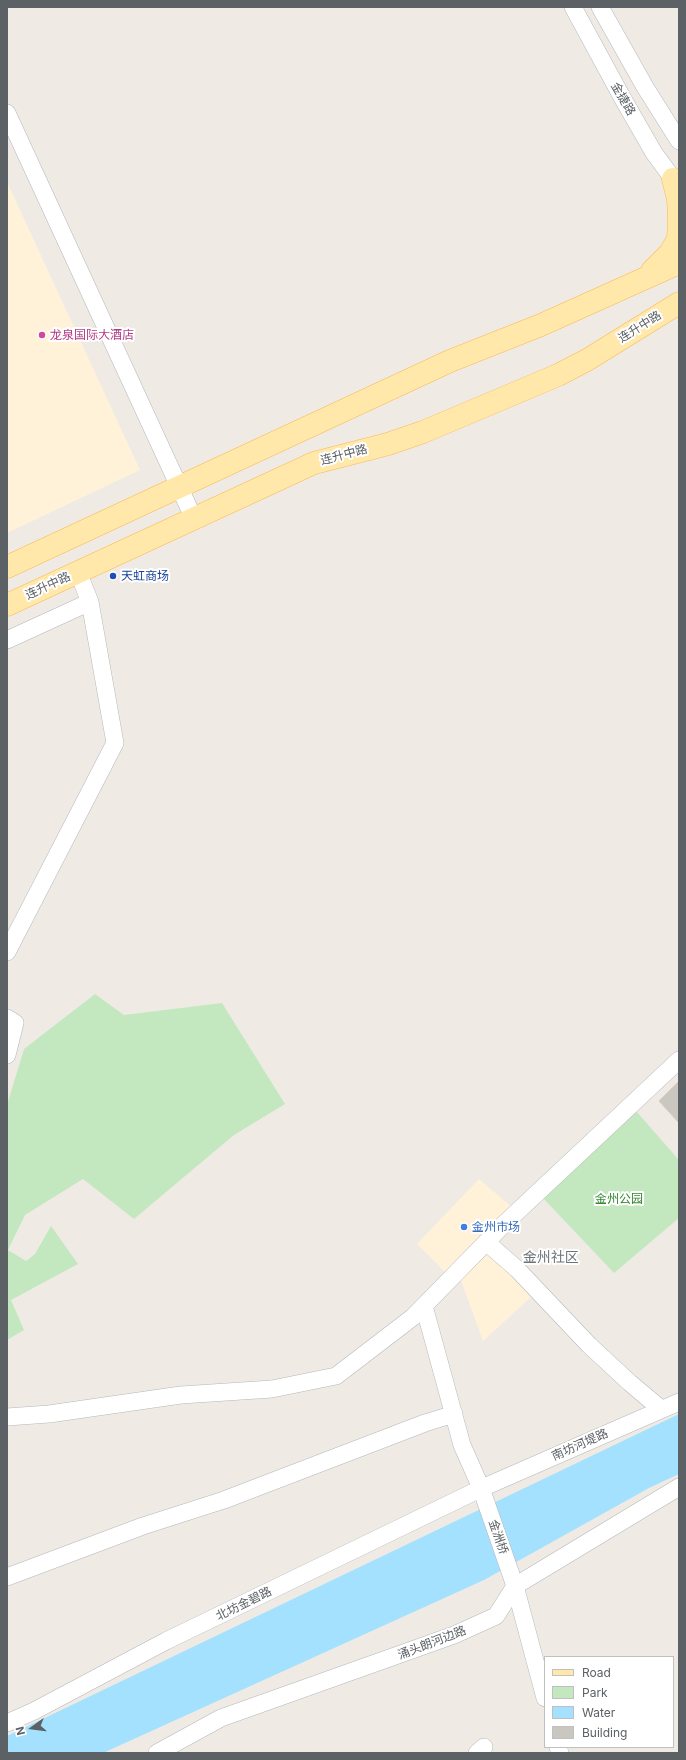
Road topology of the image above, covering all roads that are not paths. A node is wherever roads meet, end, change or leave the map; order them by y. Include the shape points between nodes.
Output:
1 (573, 7) edge
2 (600, 7) edge
3 (7, 113) edge
4 (679, 141) edge
5 (676, 183) edge
6 (679, 217) edge
7 (679, 263) edge
8 (642, 280) junction
9 (676, 306) edge
10 (179, 487) junction
11 (194, 519) junction
12 (7, 568) edge
13 (78, 572) junction
14 (90, 602) junction
15 (7, 605) edge
16 (7, 640) edge
17 (7, 952) edge
18 (7, 1018) edge
19 (7, 1055) edge
20 (679, 1060) edge
21 (486, 1242) junction
22 (424, 1306) junction
23 (679, 1402) edge
24 (661, 1409) junction
25 (454, 1414) junction
26 (7, 1417) edge
27 (679, 1487) edge
28 (481, 1488) junction
29 (7, 1577) edge
30 (515, 1586) junction
31 (544, 1694) edge
32 (7, 1723) edge
33 (157, 1753) edge

1 - 5 street, 金捷路 via 654,153
2 - 4 street, 金捷路
3 - 10 street
5 - 6 main road
6 - 8 main road via 678,239 670,253
7 - 8 main road
8 - 10 main road via 541,325 450,361
9 - 11 main road, 连升中路 via 588,360 558,375 424,432 314,463
10 - 11 street
10 - 12 main road
11 - 13 main road, 连升中路
13 - 14 street
13 - 15 main road, 连升中路
14 - 16 street
14 - 17 street via 115,743
18 - 19 street via 15,1023
20 - 21 street
21 - 22 street
21 - 24 street via 517,1269 589,1345
22 - 25 street, 金洲桥
22 - 26 street via 336,1376 272,1389 181,1395 49,1414
23 - 24 street, 南坊河堤路
24 - 28 street, 南坊河堤路
25 - 28 street, 金洲桥 via 462,1445
25 - 29 street via 224,1500 143,1526
27 - 30 street, 涌头朗河边路
28 - 30 street, 金洲桥
28 - 32 street, 北坊金碧路 via 166,1641
30 - 31 street, 金洲桥
30 - 33 street, 涌头朗河边路 via 496,1616 454,1635 221,1718

